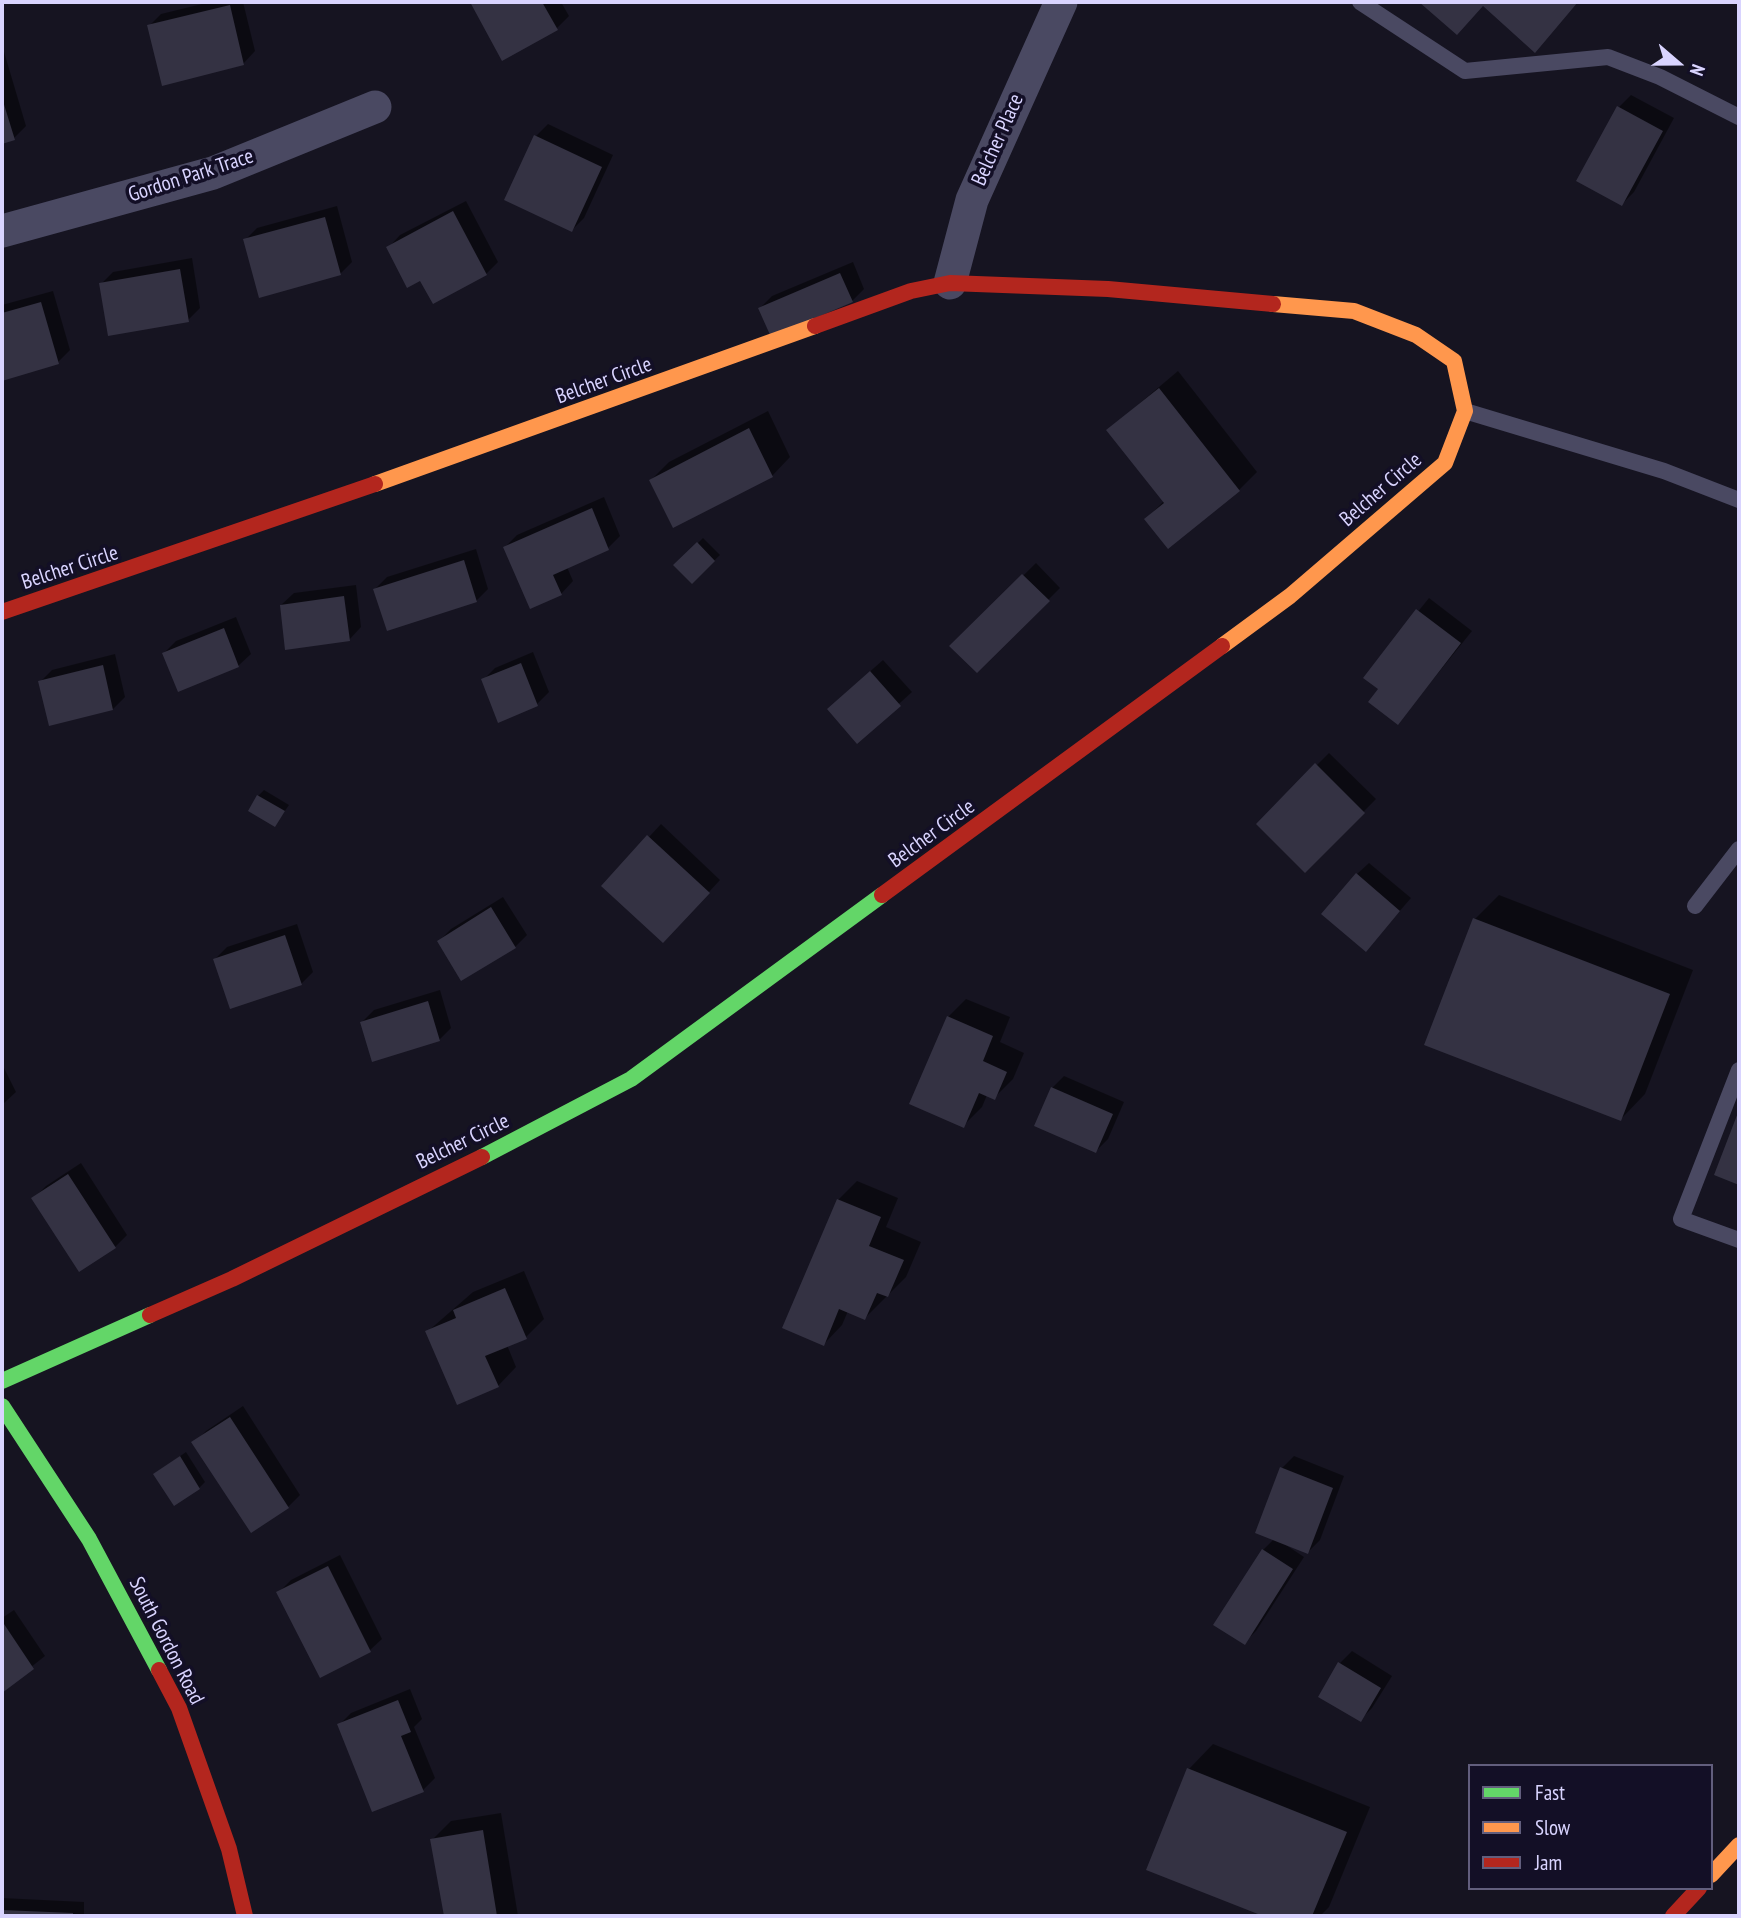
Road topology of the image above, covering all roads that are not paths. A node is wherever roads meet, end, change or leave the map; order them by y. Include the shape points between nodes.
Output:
1 (1061, 2) edge
2 (1360, 2) edge
3 (375, 107) dead end
4 (1739, 117) edge
5 (2, 232) edge
6 (950, 283) junction
7 (1465, 411) junction
8 (1739, 500) edge
9 (2, 611) edge
10 (1739, 849) edge
11 (1695, 905) dead end
12 (1739, 1070) edge
13 (1739, 1240) edge
14 (2, 1381) edge
15 (2, 1406) edge
16 (1739, 1845) edge
17 (1713, 1873) edge
18 (1697, 1890) edge
19 (245, 1916) edge
20 (1673, 1916) edge

1 - 6 street, Belcher Place via 971,200
2 - 4 lane via 1465,71 1608,57
3 - 5 street, Gordon Park Trace via 213,173
6 - 7 street, Belcher Circle via 1108,289 1354,311 1416,335 1454,361
6 - 9 street, Belcher Circle via 911,291 505,440
7 - 8 lane via 1664,471
7 - 14 street, Belcher Circle via 1445,463 1290,596 631,1079 232,1279
10 - 11 lane
12 - 13 lane via 1681,1219
15 - 19 street, South Gordon Road via 89,1539 179,1708 229,1849
16 - 17 street
18 - 20 street

